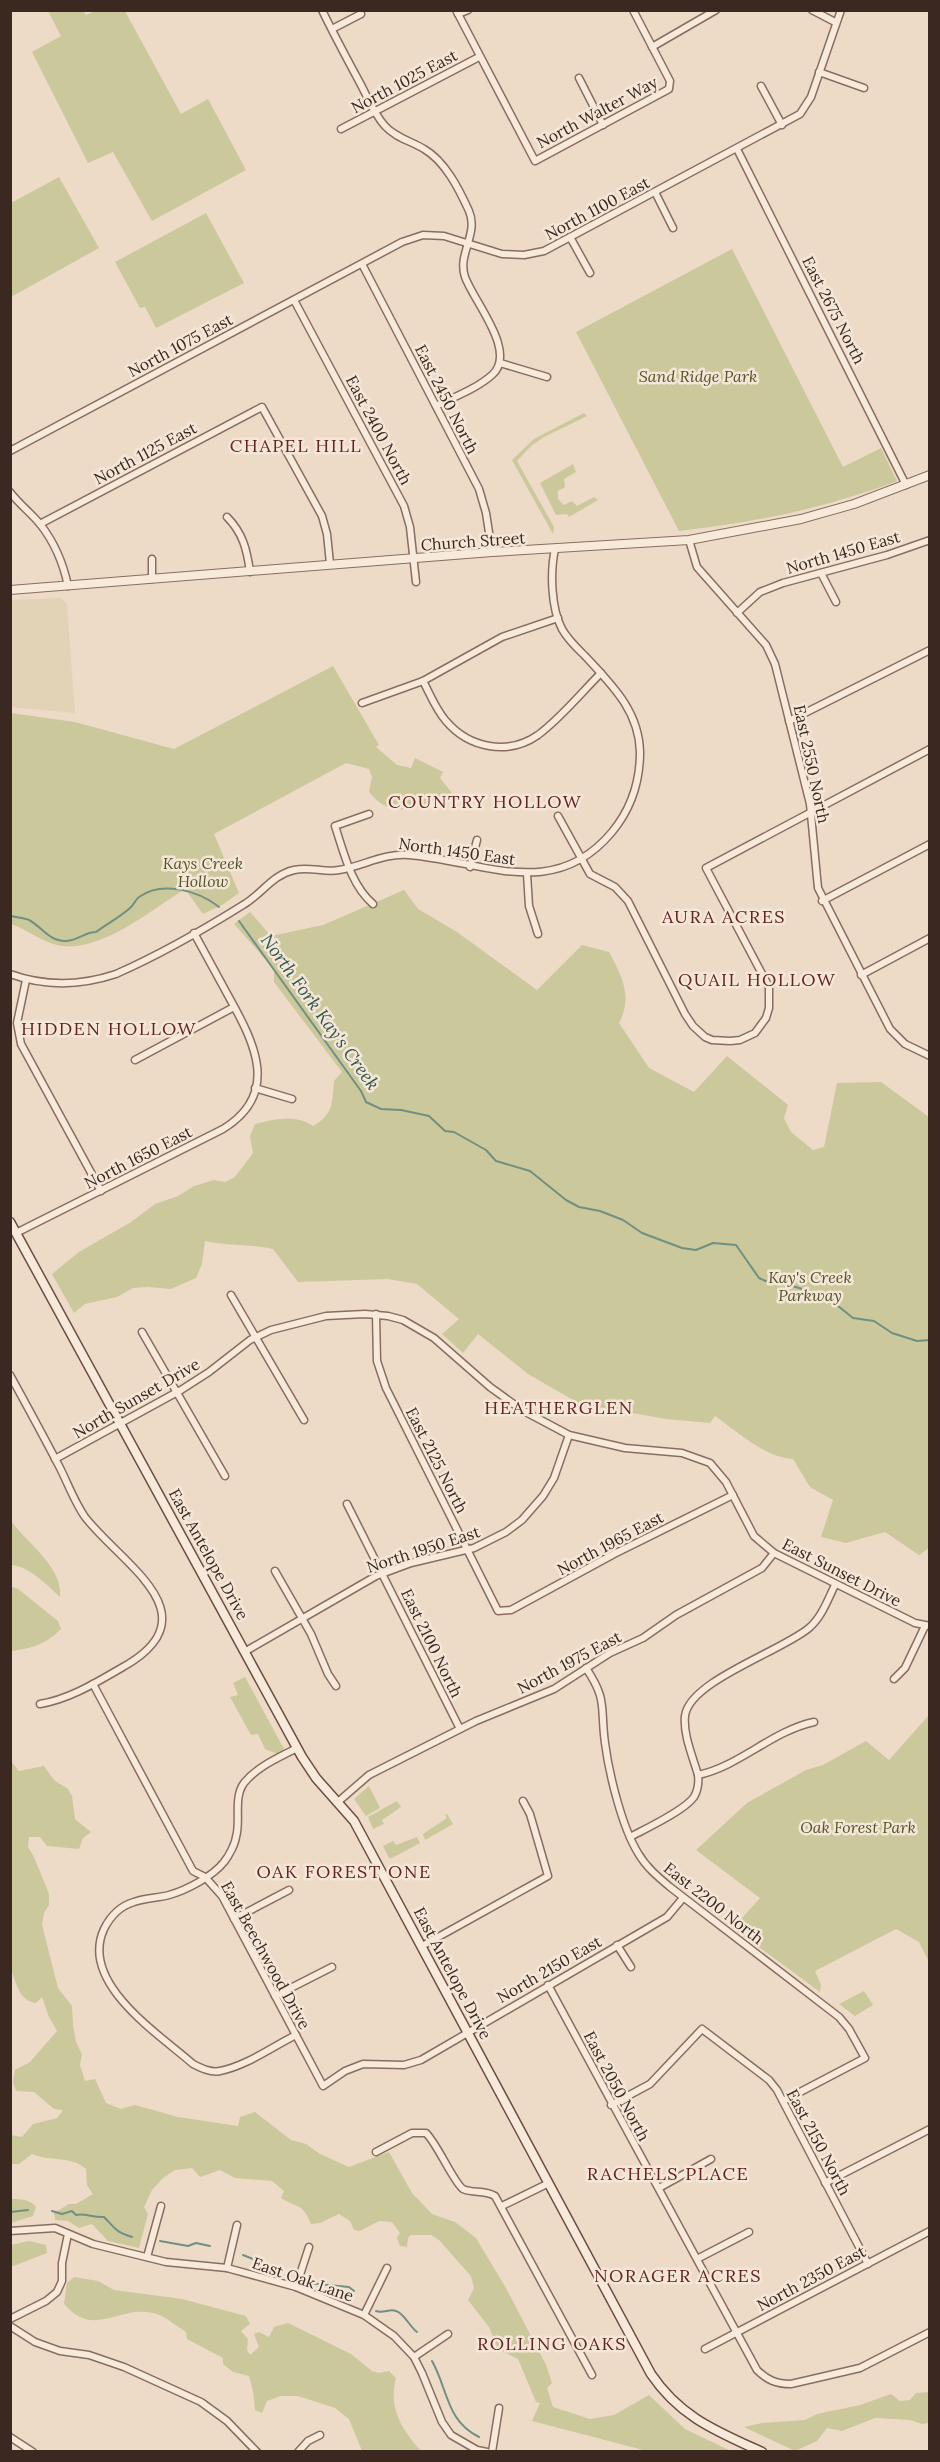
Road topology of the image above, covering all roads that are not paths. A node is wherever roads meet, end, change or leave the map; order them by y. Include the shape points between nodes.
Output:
1 (322, 10) edge
2 (468, 10) edge
3 (633, 10) edge
4 (716, 10) edge
5 (812, 10) edge
6 (841, 10) edge
7 (457, 12) edge
8 (361, 14) dead end
9 (835, 22) junction
10 (332, 29) junction
11 (652, 47) junction
12 (479, 57) junction
13 (819, 72) junction
14 (579, 78) dead end
15 (761, 86) dead end
16 (864, 88) dead end
17 (375, 112) junction
18 (603, 125) junction
19 (782, 125) junction
20 (341, 129) dead end
21 (737, 149) junction
22 (655, 192) junction
23 (673, 228) dead end
24 (570, 237) junction
25 (468, 242) junction
26 (362, 264) junction
27 (590, 273) dead end
28 (294, 300) junction
29 (500, 363) junction
30 (547, 377) dead end
31 (436, 406) junction
32 (10, 451) edge
33 (930, 476) edge
34 (906, 485) junction
35 (10, 492) edge
36 (227, 517) dead end
37 (40, 524) junction
38 (689, 540) junction
39 (930, 540) edge
40 (555, 549) junction
41 (492, 552) junction
42 (152, 559) dead end
43 (415, 559) junction
44 (330, 564) junction
45 (250, 572) junction
46 (822, 574) junction
47 (152, 579) junction
48 (416, 582) dead end
49 (68, 586) junction
50 (10, 590) edge
51 (836, 603) dead end
52 (737, 613) junction
53 (558, 618) junction
54 (930, 650) edge
55 (601, 673) junction
56 (423, 681) junction
57 (362, 703) dead end
58 (789, 721) junction
59 (930, 749) edge
60 (811, 812) junction
61 (369, 814) dead end
62 (558, 816) dead end
63 (477, 840) dead end
64 (930, 844) edge
65 (581, 859) junction
66 (349, 867) junction
67 (470, 867) junction
68 (527, 874) junction
69 (822, 901) junction
70 (373, 904) dead end
71 (194, 933) junction
72 (538, 934) dead end
73 (930, 938) edge
74 (10, 974) edge
75 (861, 975) junction
76 (26, 980) junction
77 (234, 1007) junction
78 (930, 1056) edge
79 (135, 1060) dead end
80 (255, 1088) junction
81 (292, 1099) dead end
82 (101, 1191) junction
83 (10, 1222) edge
84 (16, 1233) junction
85 (231, 1295) dead end
86 (376, 1314) junction
87 (290, 1323) joint
88 (142, 1332) dead end
89 (256, 1337) junction
90 (10, 1375) edge
91 (176, 1393) junction
92 (304, 1420) dead end
93 (120, 1423) junction
94 (569, 1435) junction
95 (55, 1459) junction
96 (225, 1476) dead end
97 (733, 1495) junction
98 (347, 1504) dead end
99 (467, 1550) junction
100 (774, 1554) junction
101 (275, 1571) dead end
102 (382, 1573) junction
103 (835, 1585) junction
104 (498, 1611) joint
105 (303, 1619) junction
106 (927, 1626) edge
107 (246, 1651) junction
108 (586, 1668) junction
109 (894, 1679) dead end
110 (93, 1684) junction
111 (336, 1686) dead end
112 (40, 1704) dead end
113 (814, 1722) dead end
114 (460, 1730) junction
115 (297, 1748) junction
116 (698, 1775) junction
117 (523, 1801) dead end
118 (339, 1802) junction
119 (630, 1837) junction
120 (205, 1877) junction
121 (289, 1890) dead end
122 (683, 1898) junction
123 (234, 1919) junction
124 (617, 1945) junction
125 (422, 1946) junction
126 (332, 1967) dead end
127 (631, 1967) dead end
128 (548, 1985) junction
129 (275, 1996) junction
130 (467, 2032) junction
131 (296, 2035) junction
132 (323, 2086) joint
133 (783, 2101) junction
134 (612, 2104) junction
135 (930, 2129) edge
136 (376, 2152) dead end
137 (711, 2159) dead end
138 (549, 2183) junction
139 (825, 2183) junction
140 (659, 2188) junction
141 (161, 2206) dead end
142 (502, 2206) junction
143 (237, 2224) dead end
144 (10, 2231) edge
145 (930, 2231) edge
146 (749, 2232) dead end
147 (68, 2234) junction
148 (309, 2247) dead end
149 (147, 2257) junction
150 (697, 2259) junction
151 (867, 2264) junction
152 (227, 2268) junction
153 (387, 2268) dead end
154 (541, 2279) junction
155 (551, 2281) dead end
156 (296, 2287) junction
157 (364, 2315) junction
158 (10, 2319) edge
159 (10, 2326) edge
160 (736, 2332) junction
161 (930, 2332) edge
162 (448, 2334) dead end
163 (705, 2349) dead end
164 (414, 2357) junction
165 (592, 2375) dead end
166 (499, 2408) dead end
167 (320, 2435) dead end
168 (10, 2438) edge
169 (30, 2451) edge
170 (257, 2451) edge
171 (298, 2451) edge
172 (487, 2451) edge
173 (492, 2451) edge
174 (762, 2451) edge

1 - 10 street
2 - 7 street
3 - 11 street
4 - 11 street
5 - 9 street
6 - 9 street, North 1100 East
7 - 12 street
8 - 10 street
9 - 13 street, North 1100 East
10 - 17 street
11 - 18 street, North Walter Way via 671,85 665,93
12 - 17 street, North 1025 East
12 - 18 street, North Walter Way via 535,161
13 - 16 street
13 - 19 street, North 1100 East via 811,97 800,114
14 - 18 street
15 - 19 street
17 - 20 street, North 1025 East
17 - 25 street via 390,131 433,155 449,175 471,219
19 - 21 street, North 1100 East
21 - 22 street, North 1100 East
21 - 34 street, East 2675 North
22 - 23 street
22 - 24 street, North 1100 East
24 - 25 street, North 1100 East via 544,251 525,255 502,254
24 - 27 street
25 - 26 street, North 1100 East via 423,235
25 - 29 street via 462,264 465,278 497,339
26 - 28 street, North 1075 East
26 - 31 street, East 2450 North
28 - 32 street, North 1075 East
28 - 43 street, East 2400 North via 404,506
29 - 30 street
29 - 31 street via 494,374
31 - 41 street, East 2450 North via 479,489
33 - 34 street, Church Street
34 - 38 street, Church Street via 801,519
35 - 37 street
36 - 45 street via 247,548
37 - 44 street, North 1125 East via 262,407 322,516
37 - 49 street via 56,546
38 - 40 street, Church Street
38 - 52 street, East 2550 North via 697,567
39 - 46 street, North 1450 East
40 - 41 street, Church Street
40 - 53 street via 552,561
41 - 43 street, Church Street
42 - 47 street
43 - 44 street, Church Street
43 - 48 street, East 2400 North
44 - 45 street, Church Street
45 - 47 street, Church Street
46 - 51 street
46 - 52 street, North 1450 East via 760,592
47 - 49 street, Church Street
49 - 50 street, Church Street
52 - 58 street, East 2550 North via 772,655
53 - 55 street, North 1450 East via 569,639
53 - 56 street via 502,637
54 - 58 street
55 - 56 street via 536,736 519,744 492,748 455,731
55 - 65 street, North 1450 East via 625,702 633,720 640,752 637,780 624,818 603,843
56 - 57 street
58 - 60 street, East 2550 North
59 - 60 street
60 - 65 street via 706,868 769,987 769,1008 762,1026 748,1037 730,1041 712,1040 693,1026 628,901 615,887 590,874
60 - 69 street, East 2550 North via 815,876
61 - 66 street via 334,826
62 - 65 street
63 - 67 street
64 - 69 street
65 - 68 street, North 1450 East
66 - 67 street, North 1450 East via 395,855
66 - 70 street via 360,892
66 - 71 street, North 1450 East via 285,873 244,904
67 - 68 street, North 1450 East
68 - 72 street via 529,906
69 - 75 street, East 2550 North
71 - 76 street, North 1450 East via 131,968 97,980 56,984
71 - 77 street
73 - 75 street
74 - 76 street, North 1450 East
75 - 78 street, East 2550 North via 896,1037
76 - 82 street via 17,1023 21,1044
77 - 79 street
77 - 80 street via 255,1052
80 - 81 street
80 - 82 street, North 1650 East via 250,1102 232,1123
82 - 84 street, North 1650 East
83 - 84 main road, East Antelope Drive
84 - 93 main road, East Antelope Drive
85 - 89 street
86 - 87 street, East Sunset Drive via 326,1316
86 - 94 street, East Sunset Drive via 403,1320 435,1338 490,1388
86 - 99 street, East 2125 North via 381,1374
87 - 89 street, North Sunset Drive
88 - 91 street
89 - 91 street, North Sunset Drive
89 - 92 street
90 - 95 street
91 - 93 street, North Sunset Drive
91 - 96 street
93 - 95 street, North Sunset Drive
93 - 107 main road, East Antelope Drive
94 - 97 street, East Sunset Drive via 625,1448 697,1457 719,1472
94 - 99 street, North 1950 East via 554,1478 532,1509 506,1532
95 - 110 street via 84,1515 130,1561 159,1604 163,1623 154,1644 137,1659
97 - 100 street, East Sunset Drive via 754,1536
97 - 104 street, North 1965 East via 511,1610
98 - 102 street, East 2100 North
99 - 102 street, North 1950 East
99 - 104 street, East 2125 North
100 - 103 street, East Sunset Drive
100 - 108 street, North 1975 East via 762,1568
101 - 105 street
102 - 105 street, North 1950 East
102 - 114 street, East 2100 North
103 - 106 street, East Sunset Drive
103 - 116 street via 809,1628 693,1698 685,1715 685,1726
105 - 107 street, North 1950 East
105 - 111 street
106 - 109 street via 905,1668
107 - 115 main road, East Antelope Drive
108 - 114 street, North 1975 East via 554,1689
108 - 119 street, East 2200 North via 601,1694 608,1760
110 - 112 street
110 - 120 street, East Beechwood Drive via 193,1871
113 - 116 street via 797,1725 725,1765
114 - 118 street, North 1975 East via 363,1779
115 - 118 main road, East Antelope Drive via 316,1778
115 - 120 street via 261,1767 242,1785 237,1837 224,1862
116 - 119 street via 698,1788 686,1805
117 - 125 street via 548,1876
118 - 125 main road, East Antelope Drive via 354,1821
119 - 122 street, East 2200 North via 650,1869
120 - 123 street, East Beechwood Drive via 222,1896
120 - 131 street via 171,1894 131,1903 119,1910 102,1935 102,1969 121,2001 193,2064 218,2072
121 - 123 street
122 - 124 street, North 2150 East via 667,1917
122 - 133 street, East 2200 North via 845,2022 865,2058
123 - 129 street, East Beechwood Drive
124 - 127 street
124 - 128 street, North 2150 East
125 - 130 main road, East Antelope Drive
126 - 129 street
128 - 130 street, North 2150 East
128 - 134 street, East 2050 North
129 - 131 street, East Beechwood Drive
130 - 132 street, North 2150 East via 421,2060 404,2065 363,2064
130 - 138 main road, East Antelope Drive
131 - 132 street, East Beechwood Drive
133 - 134 street, East 2150 North via 769,2080 702,2029 650,2084
133 - 139 street, East 2150 North
134 - 140 street, East 2050 North
135 - 139 street
136 - 142 street via 412,2133 426,2133 460,2187 486,2191
137 - 140 street
138 - 142 street
138 - 174 main road, East Antelope Drive via 657,2384 693,2419
139 - 151 street, East 2150 North
140 - 150 street, East 2050 North
141 - 149 street
142 - 154 street
143 - 152 street
144 - 147 street, East Oak Lane via 55,2228
145 - 151 street, North 2350 East
146 - 150 street
147 - 149 street, East Oak Lane
147 - 158 street via 57,2292
148 - 156 street
149 - 152 street, East Oak Lane
150 - 160 street, East 2050 North
151 - 160 street, North 2350 East
152 - 156 street, East Oak Lane
153 - 157 street
154 - 155 street
154 - 165 street
156 - 157 street, East Oak Lane
157 - 164 street, East Oak Lane via 394,2336
159 - 170 street via 35,2342 124,2367 201,2402
160 - 161 street, East 2050 North via 757,2370 773,2382 791,2384 860,2368
160 - 163 street, North 2350 East
162 - 164 street
164 - 172 street, East Oak Lane via 451,2435 477,2450
166 - 173 street
167 - 171 street
168 - 169 street

